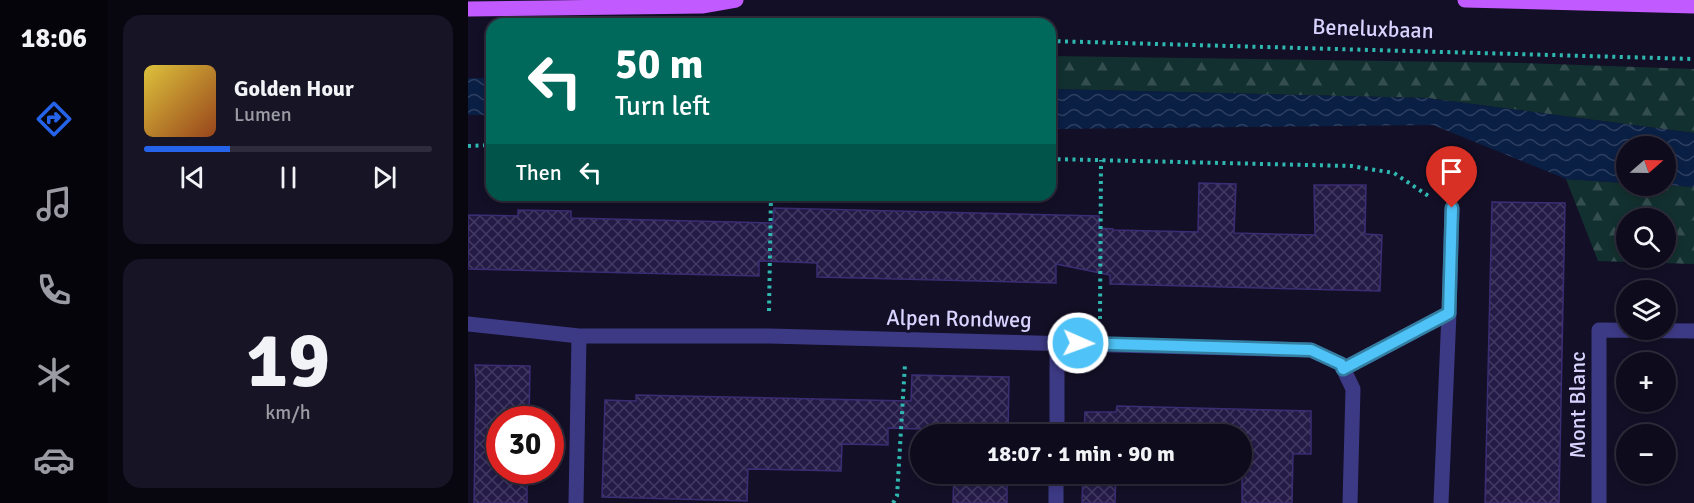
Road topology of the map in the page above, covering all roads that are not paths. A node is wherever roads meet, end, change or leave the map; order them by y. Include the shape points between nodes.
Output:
1 (736, 0) edge
2 (1465, 0) edge
3 (1694, 6) edge
4 (468, 9) edge
5 (1452, 208) road end
6 (1449, 313) junction
7 (468, 324) edge
8 (1694, 331) edge
9 (579, 336) junction
10 (1057, 343) junction
11 (1343, 369) junction
12 (1057, 424) edge
13 (1056, 484) edge
14 (576, 503) edge
15 (1056, 503) edge
16 (1350, 503) edge
17 (1441, 503) edge
18 (1599, 503) edge

1 - 4 main road via 702,6
2 - 3 main road
5 - 6 street
6 - 11 street
6 - 17 street
7 - 9 street, Alpen Rondweg
8 - 18 street, Mont Blanc via 1599,330
9 - 10 street, Alpen Rondweg
9 - 14 street
10 - 11 street, Alpen Rondweg via 1311,350 1341,364
10 - 12 street
11 - 16 street via 1353,389
13 - 15 street

